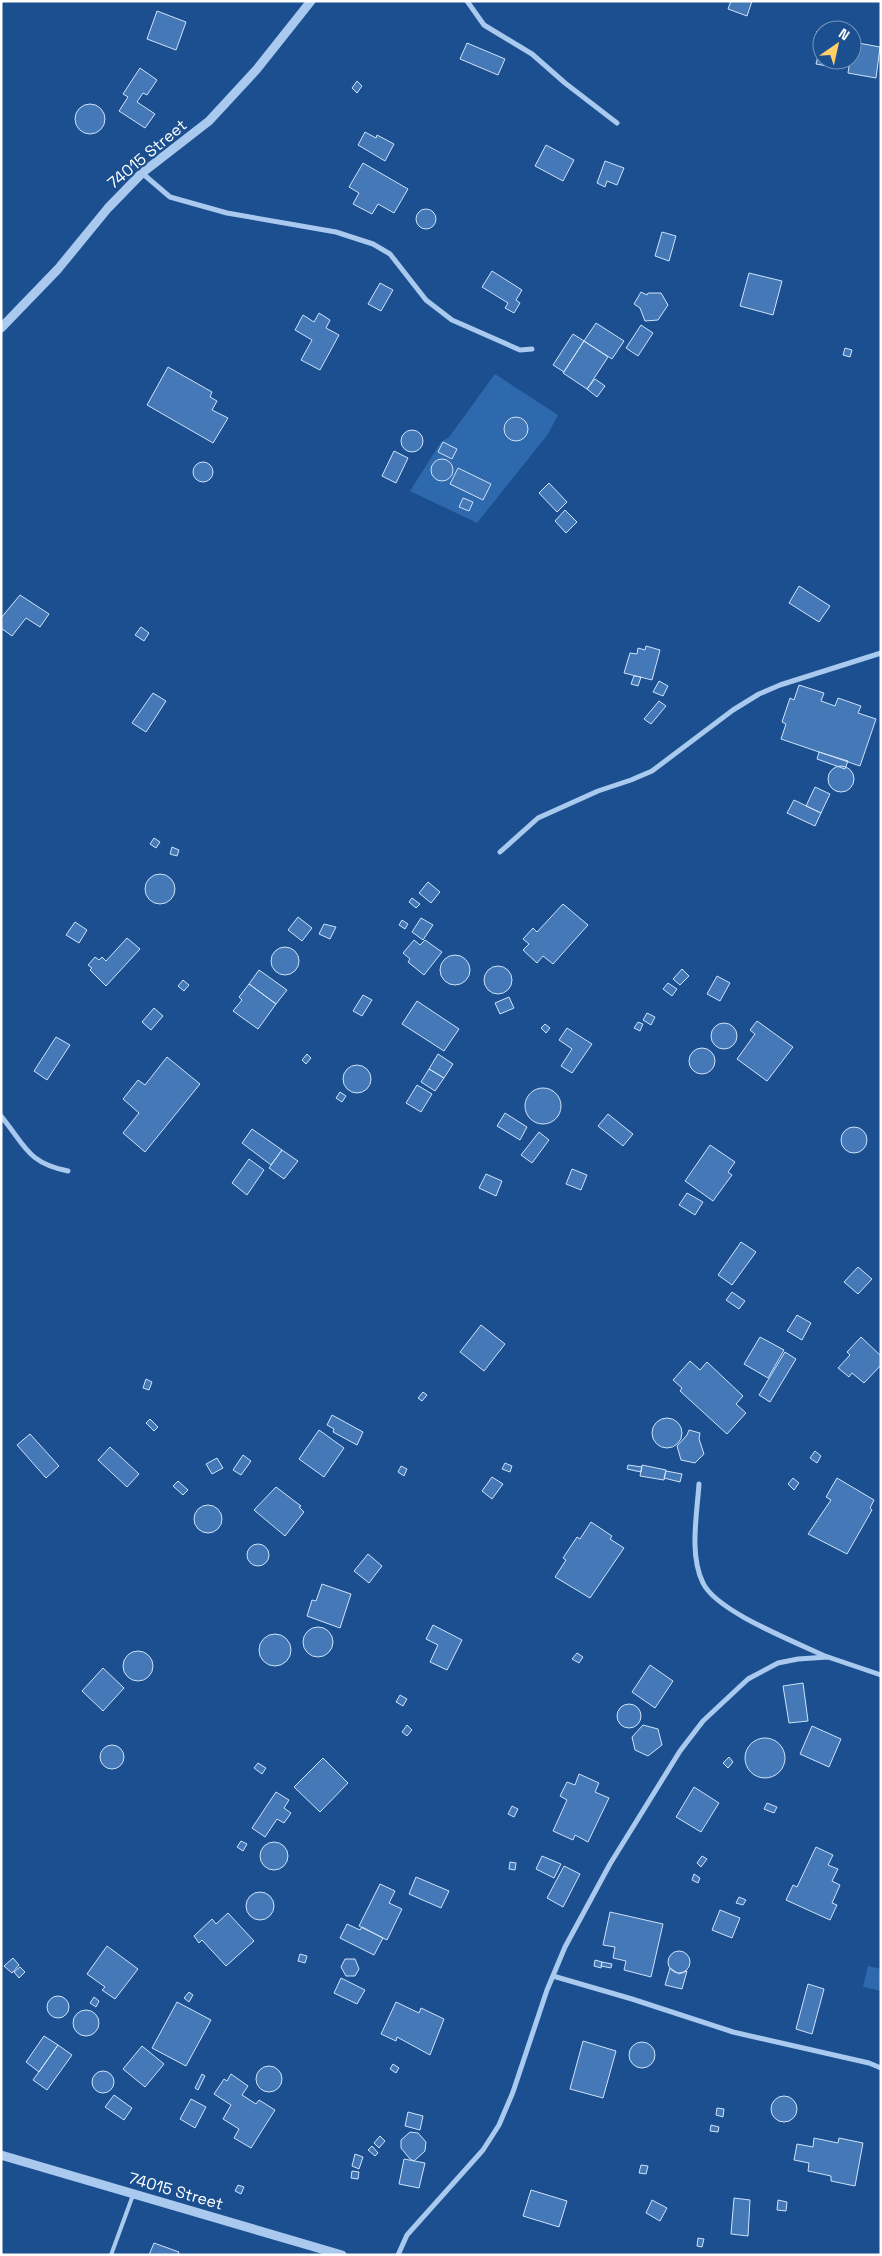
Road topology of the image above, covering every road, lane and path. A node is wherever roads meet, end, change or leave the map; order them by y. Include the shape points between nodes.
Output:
1 (310, 1) edge
2 (467, 1) edge
3 (617, 123) dead end
4 (142, 173) junction
5 (1, 328) edge
6 (532, 348) dead end
7 (881, 653) edge
8 (500, 852) dead end
9 (1, 1116) edge
10 (68, 1171) dead end
11 (698, 1484) dead end
12 (828, 1657) junction
13 (881, 1675) edge
14 (553, 1976) junction
15 (881, 2068) edge
16 (1, 2155) edge
17 (133, 2195) junction
18 (110, 2255) edge
19 (342, 2255) edge
20 (398, 2255) edge

1 - 4 street, 74015 Street via 257,69 209,122
2 - 3 street via 484,25 532,54
4 - 5 street, 74015 Street
4 - 6 street via 170,197 227,212 336,232 373,244 390,254 426,300 452,320 520,350
7 - 8 street via 759,694 725,715 652,771 538,818
9 - 10 street via 29,1155
11 - 12 street via 695,1550 703,1584 714,1599
12 - 13 street
12 - 14 street via 778,1663 748,1679 703,1721 680,1751 610,1864 577,1923
14 - 15 street via 733,2032
14 - 20 street via 499,2125 483,2150 407,2235
16 - 17 street, 74015 Street
17 - 18 lane
17 - 19 street, 74015 Street

